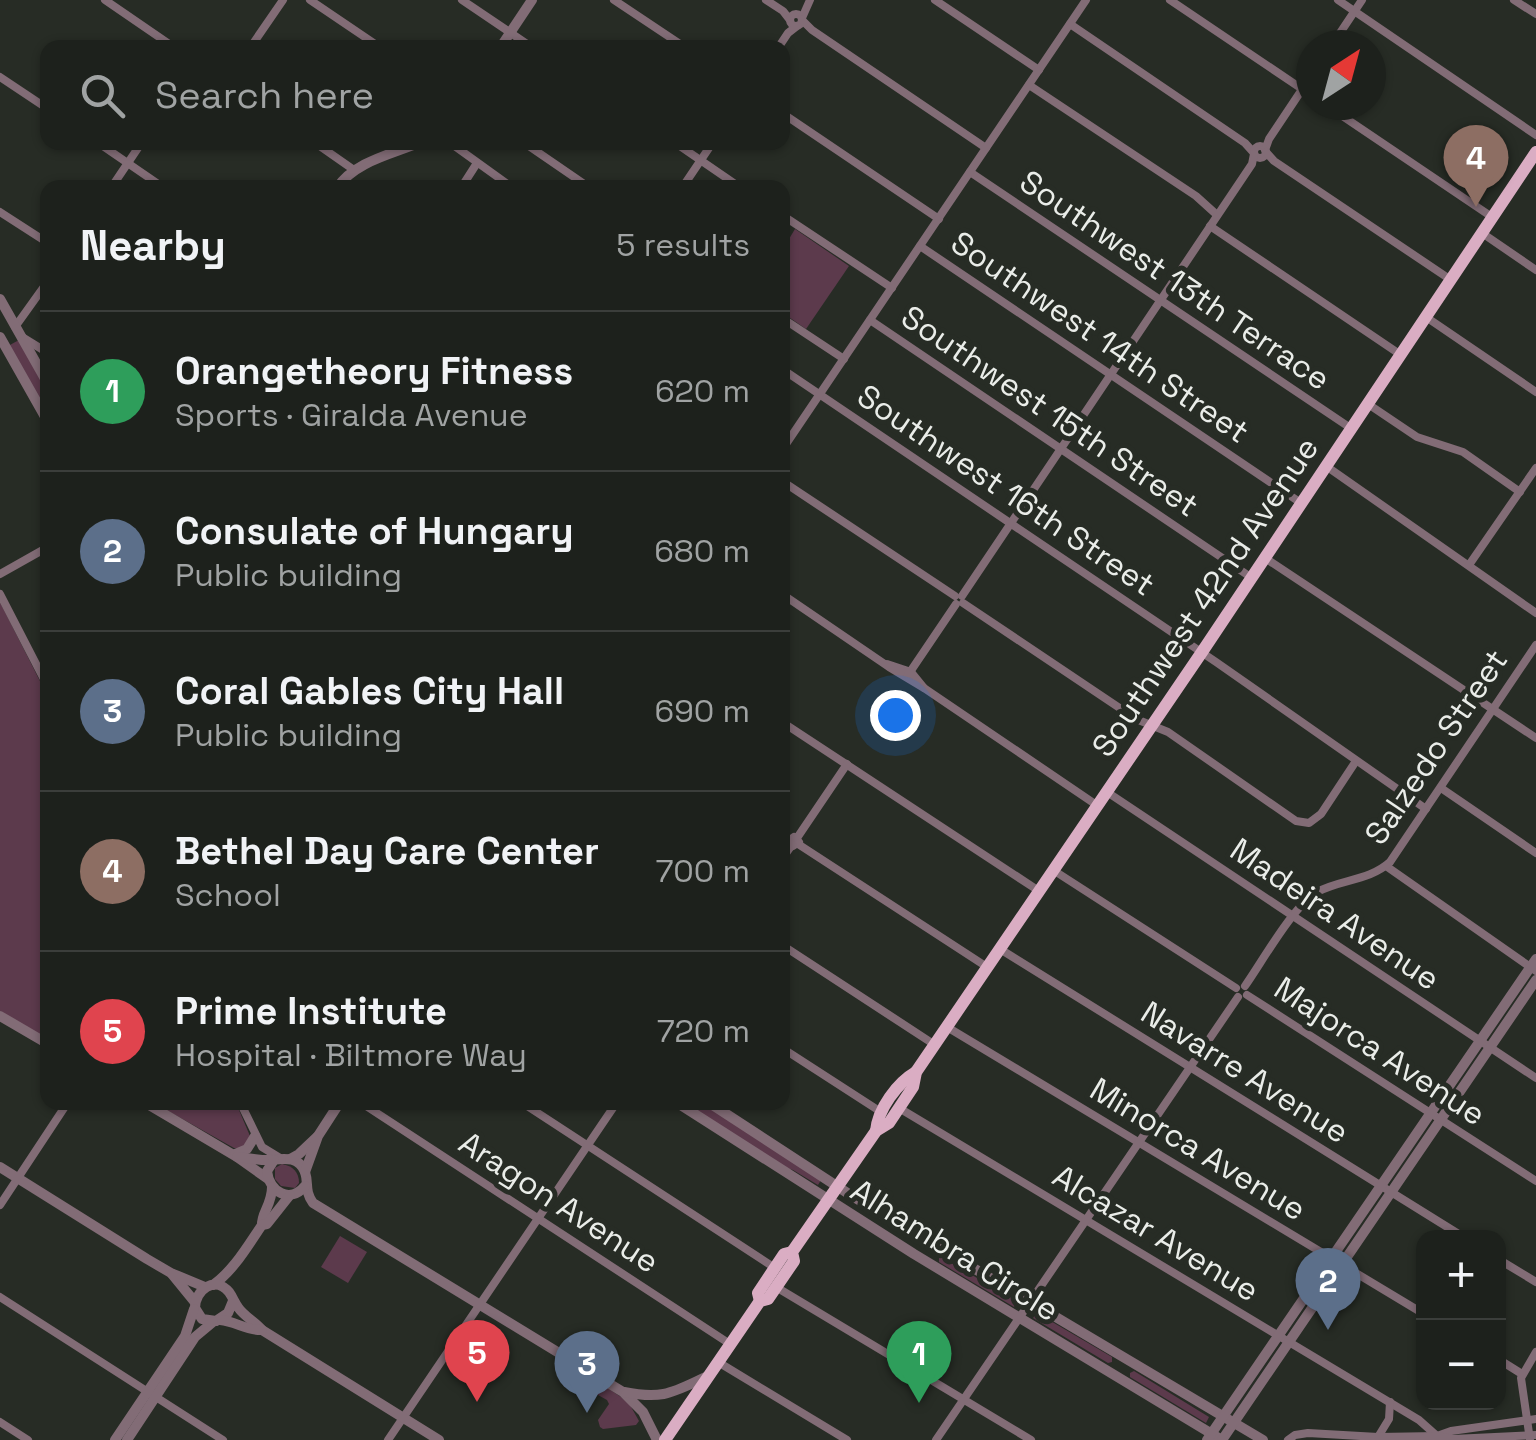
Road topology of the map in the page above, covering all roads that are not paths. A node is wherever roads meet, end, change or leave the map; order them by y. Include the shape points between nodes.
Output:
1 (105, 0) edge
2 (283, 0) edge
3 (310, 0) edge
4 (462, 0) edge
5 (532, 0) edge
6 (614, 0) edge
7 (766, 0) edge
8 (936, 0) edge
9 (1086, 0) edge
10 (1170, 0) edge
11 (1338, 0) edge
12 (1362, 0) edge
13 (1514, 0) edge
14 (808, 4) edge
15 (1354, 11) junction
16 (1536, 14) edge
17 (796, 20) junction
18 (1070, 24) junction
19 (1342, 30) edge
20 (510, 32) junction
21 (163, 40) edge
22 (256, 40) edge
23 (369, 40) edge
24 (505, 40) edge
25 (522, 40) edge
26 (674, 40) edge
27 (783, 40) edge
28 (1039, 70) junction
29 (0, 77) edge
30 (1029, 85) junction
31 (1296, 85) edge
32 (40, 104) edge
33 (1296, 106) edge
34 (790, 118) edge
35 (1348, 120) edge
36 (1536, 134) edge
37 (986, 148) junction
38 (109, 150) edge
39 (137, 150) edge
40 (325, 150) edge
41 (402, 150) edge
42 (460, 150) edge
43 (535, 150) edge
44 (686, 150) edge
45 (708, 150) edge
46 (1536, 152) edge
47 (1259, 154) junction
48 (701, 160) junction
49 (128, 163) junction
50 (477, 163) junction
51 (354, 170) junction
52 (970, 172) junction
53 (116, 180) edge
54 (152, 180) edge
55 (343, 180) edge
56 (466, 180) edge
57 (501, 180) edge
58 (578, 180) edge
59 (687, 180) edge
60 (730, 180) edge
61 (0, 212) edge
62 (1217, 216) junction
63 (1492, 218) junction
64 (939, 219) junction
65 (790, 220) edge
66 (1210, 226) junction
67 (1482, 233) junction
68 (40, 238) edge
69 (920, 246) junction
70 (1536, 270) edge
71 (1451, 280) junction
72 (892, 288) junction
73 (40, 295) edge
74 (0, 300) edge
75 (1160, 300) junction
76 (1426, 318) junction
77 (870, 320) junction
78 (790, 323) edge
79 (18, 331) junction
80 (1, 338) edge
81 (40, 347) edge
82 (1402, 354) junction
83 (844, 359) junction
84 (40, 370) edge
85 (790, 374) edge
86 (1110, 374) junction
87 (1536, 392) edge
88 (820, 394) junction
89 (1368, 404) junction
90 (40, 408) edge
91 (1352, 429) junction
92 (790, 438) edge
93 (1061, 449) junction
94 (1326, 466) junction
95 (1536, 468) edge
96 (790, 487) edge
97 (1520, 492) junction
98 (1301, 503) junction
99 (1011, 523) junction
100 (40, 552) edge
101 (1265, 558) junction
102 (1469, 565) junction
103 (0, 574) edge
104 (1252, 578) junction
105 (0, 594) edge
106 (790, 599) edge
107 (959, 600) junction
108 (1536, 613) edge
109 (1536, 645) edge
110 (1202, 652) junction
111 (40, 672) edge
112 (909, 674) junction
113 (1494, 709) junction
114 (1152, 726) junction
115 (790, 727) edge
116 (1536, 738) edge
117 (1356, 760) junction
118 (847, 764) junction
119 (1441, 788) junction
120 (1107, 792) junction
121 (1098, 806) junction
122 (1426, 809) junction
123 (792, 840) edge
124 (1536, 853) edge
125 (1386, 866) junction
126 (1054, 870) junction
127 (1039, 891) junction
128 (1294, 916) junction
129 (1000, 949) junction
130 (790, 950) edge
131 (1534, 966) edge
132 (987, 967) junction
133 (1536, 980) edge
134 (1242, 992) junction
135 (0, 1016) edge
136 (947, 1027) junction
137 (40, 1039) edge
138 (1485, 1044) junction
139 (935, 1045) junction
140 (790, 1053) edge
141 (1190, 1068) junction
142 (910, 1075) junction
143 (1536, 1078) edge
144 (899, 1108) junction
145 (63, 1110) edge
146 (157, 1110) edge
147 (244, 1110) edge
148 (335, 1110) edge
149 (372, 1110) edge
150 (533, 1110) edge
151 (612, 1110) edge
152 (688, 1110) edge
153 (720, 1110) edge
154 (881, 1112) junction
155 (1435, 1117) junction
156 (876, 1131) junction
157 (256, 1136) junction
158 (318, 1136) junction
159 (1139, 1144) junction
160 (588, 1146) junction
161 (262, 1147) junction
162 (235, 1156) junction
163 (0, 1167) edge
164 (274, 1168) junction
165 (305, 1172) junction
166 (18, 1178) junction
167 (1536, 1181) edge
168 (305, 1186) junction
169 (837, 1187) junction
170 (1386, 1189) junction
171 (290, 1195) junction
172 (828, 1201) junction
173 (0, 1205) edge
174 (538, 1218) junction
175 (1086, 1220) junction
176 (262, 1225) junction
177 (1452, 1230) edge
178 (924, 1238) junction
179 (944, 1250) junction
180 (788, 1253) junction
181 (914, 1254) junction
182 (239, 1260) junction
183 (1336, 1262) junction
184 (1506, 1263) edge
185 (774, 1268) junction
186 (936, 1268) junction
187 (171, 1273) junction
188 (1536, 1282) edge
189 (208, 1286) junction
190 (776, 1287) junction
191 (0, 1297) edge
192 (232, 1298) junction
193 (760, 1301) junction
194 (1031, 1301) junction
195 (480, 1304) junction
196 (194, 1305) junction
197 (1416, 1309) edge
198 (1019, 1320) junction
199 (216, 1321) junction
200 (262, 1330) junction
201 (1284, 1339) junction
202 (730, 1344) junction
203 (1113, 1351) junction
204 (1536, 1352) edge
205 (718, 1362) junction
206 (1506, 1364) edge
207 (1139, 1366) junction
208 (1103, 1370) junction
209 (1522, 1374) junction
210 (709, 1376) junction
211 (1127, 1384) junction
212 (623, 1392) junction
213 (152, 1394) junction
214 (964, 1400) junction
215 (1390, 1402) junction
216 (1223, 1416) junction
217 (402, 1418) junction
218 (1531, 1420) edge
219 (0, 1422) edge
220 (1234, 1423) junction
221 (1378, 1437) junction
222 (1532, 1437) edge
223 (435, 1438) edge
224 (1216, 1438) edge
225 (1438, 1438) edge
226 (28, 1440) edge
227 (116, 1440) edge
228 (127, 1440) edge
229 (223, 1440) edge
230 (388, 1440) edge
231 (661, 1440) edge
232 (848, 1440) edge
233 (936, 1440) edge
234 (1031, 1440) edge
235 (1262, 1440) edge
236 (1288, 1440) edge

1 - 21 street
2 - 22 street
3 - 23 street
4 - 20 street
5 - 20 street
6 - 26 street
7 - 17 street, Southwest 13th Terrace
8 - 28 street
9 - 18 street
10 - 31 street
11 - 15 street
12 - 15 street
13 - 16 street
14 - 17 street
15 - 19 street
15 - 36 street
17 - 27 street
17 - 37 street, Southwest 13th Terrace
18 - 28 street
18 - 47 street
20 - 24 street
20 - 25 street
28 - 30 street
29 - 32 street
30 - 37 street
30 - 62 street
33 - 47 street
34 - 64 street, Southwest 14th Street
35 - 63 street
37 - 52 street
38 - 49 street
39 - 49 street
40 - 51 street
41 - 51 street
42 - 50 street
43 - 58 street
44 - 48 street
45 - 48 street
46 - 63 main road, Southwest 42nd Avenue
47 - 62 street
47 - 71 street
48 - 59 street
48 - 60 street
49 - 53 street
49 - 54 street
50 - 56 street
50 - 57 street
51 - 55 street
52 - 64 street
52 - 75 street, Southwest 13th Terrace
61 - 68 street
62 - 66 street
63 - 67 main road, Southwest 42nd Avenue
64 - 69 street
65 - 72 street, Southwest 15th Street
66 - 75 street
66 - 82 street
67 - 70 street
67 - 71 main road, Southwest 42nd Avenue
69 - 72 street
69 - 86 street, Southwest 14th Street
71 - 76 main road, Southwest 42nd Avenue
72 - 77 street
73 - 79 street
74 - 79 street
75 - 86 street
75 - 91 street, Southwest 13th Terrace
76 - 82 main road, Southwest 42nd Avenue
76 - 87 street
77 - 83 street
77 - 93 street, Southwest 15th Street
78 - 83 street
79 - 80 street
79 - 81 street
79 - 84 street
80 - 90 street
82 - 89 main road, Southwest 42nd Avenue
83 - 88 street
85 - 88 street, Southwest 16th Street
86 - 93 street
86 - 98 street, Southwest 14th Street
88 - 92 street
88 - 99 street, Southwest 16th Street
89 - 91 main road, Southwest 42nd Avenue
89 - 97 street, Southwest 13th Terrace via 1417,437 1462,452
91 - 94 main road, Southwest 42nd Avenue
93 - 99 street
93 - 104 street, Southwest 15th Street
94 - 98 main road, Southwest 42nd Avenue
94 - 102 street
95 - 97 street
96 - 107 street
97 - 102 street
98 - 101 main road, Southwest 42nd Avenue
99 - 107 street
99 - 110 street, Southwest 16th Street
100 - 103 street
101 - 104 main road, Southwest 42nd Avenue
101 - 113 street
102 - 108 street
104 - 110 main road, Southwest 42nd Avenue
105 - 111 street
106 - 112 street
107 - 112 street
107 - 114 street
109 - 113 street, Salzedo Street
110 - 114 main road, Southwest 42nd Avenue
110 - 117 street, Southwest 16th Street
112 - 121 street
113 - 116 street
113 - 119 street, Salzedo Street
114 - 117 street via 1292,819 1309,823
114 - 120 main road, Southwest 42nd Avenue
115 - 118 street
117 - 122 street, Southwest 16th Street
118 - 123 street
118 - 127 street
119 - 122 street, Salzedo Street
119 - 124 street
120 - 121 main road, Southwest 42nd Avenue
120 - 128 street, Madeira Avenue
121 - 126 main road, Southwest 42nd Avenue
122 - 125 street, Salzedo Street
123 - 132 street
125 - 128 street, Salzedo Street via 1318,892
125 - 131 street
126 - 127 main road, Southwest 42nd Avenue
126 - 134 street, Majorca Avenue
127 - 129 main road, Southwest 42nd Avenue
128 - 134 street, Salzedo Street
128 - 138 street, Madeira Avenue
129 - 132 main road, Southwest 42nd Avenue
129 - 141 street, Navarre Avenue
130 - 139 street
131 - 138 street
132 - 136 main road, Southwest 42nd Avenue
133 - 138 street
134 - 141 street, Salzedo Street
134 - 155 street, Majorca Avenue
135 - 137 street
136 - 139 main road, Southwest 42nd Avenue
136 - 159 street, Minorca Avenue
138 - 143 street, Madeira Avenue
138 - 155 street
139 - 142 main road, Southwest 42nd Avenue
140 - 154 street
141 - 159 street, Salzedo Street
141 - 170 street, Navarre Avenue
142 - 144 main road, Southwest 42nd Avenue via 913,1086
142 - 154 main road, Southwest 42nd Avenue
144 - 156 main road, Southwest 42nd Avenue
144 - 175 street, Alcazar Avenue
145 - 166 street
146 - 162 street
147 - 157 street
148 - 158 street
149 - 174 street, Aragon Avenue
150 - 160 street
151 - 160 street
152 - 172 street, Alhambra Circle
153 - 169 street, Alhambra Circle
154 - 156 main road, Southwest 42nd Avenue
155 - 167 street, Majorca Avenue
155 - 170 street
156 - 169 main road, Southwest 42nd Avenue
157 - 161 street
157 - 162 street
158 - 164 street
158 - 165 street
159 - 175 street, Salzedo Street
159 - 183 street, Minorca Avenue
160 - 174 street
160 - 185 street
161 - 164 street
161 - 164 street
162 - 164 street
162 - 164 street
163 - 166 street
164 - 165 street via 297,1162
164 - 171 street via 280,1193
164 - 176 street
165 - 168 street
166 - 173 street
166 - 187 street
168 - 171 street
168 - 195 street via 318,1206
169 - 172 main road, Southwest 42nd Avenue
169 - 178 street, Alhambra Circle
170 - 177 street, Navarre Avenue
170 - 183 street
171 - 176 street
172 - 180 main road, Southwest 42nd Avenue
172 - 181 street, Alhambra Circle
174 - 195 street
174 - 202 street, Aragon Avenue
175 - 194 street, Salzedo Street
175 - 201 street, Alcazar Avenue
176 - 182 street
178 - 179 street, Alhambra Circle
178 - 181 street
179 - 186 street via 934,1256
179 - 194 street, Alhambra Circle
180 - 185 main road, Southwest 42nd Avenue
180 - 190 main road, Southwest 42nd Avenue via 794,1261
181 - 186 street, Alhambra Circle
182 - 189 street
182 - 192 street
183 - 197 street, Minorca Avenue
183 - 201 street
184 - 188 street
185 - 193 main road, Southwest 42nd Avenue
186 - 198 street, Alhambra Circle
187 - 189 street
187 - 196 street
189 - 192 street
189 - 196 street
190 - 193 main road, Southwest 42nd Avenue
190 - 214 street
191 - 213 street
192 - 199 street via 230,1310
192 - 200 street
193 - 202 main road, Southwest 42nd Avenue
194 - 198 street, Salzedo Street
194 - 203 street, Alhambra Circle
195 - 212 street
195 - 217 street
196 - 199 street via 200,1317
196 - 213 street via 185,1336
198 - 208 street, Alhambra Circle
198 - 214 street, Salzedo Street
199 - 200 street
199 - 213 street
200 - 217 street
201 - 215 street, Alcazar Avenue
201 - 216 street
201 - 220 street
202 - 205 main road, Southwest 42nd Avenue
203 - 207 street, Alhambra Circle
203 - 208 street via 1116,1364
204 - 209 street
205 - 210 main road, Southwest 42nd Avenue
205 - 232 street
206 - 209 street
207 - 211 street via 1127,1370
207 - 216 street, Alhambra Circle
208 - 211 street, Alhambra Circle
209 - 218 street
210 - 212 street via 670,1394
210 - 231 main road, Southwest 42nd Avenue
211 - 224 street, Alhambra Circle
212 - 231 street
213 - 227 street
213 - 228 street
213 - 229 street
214 - 233 street, Salzedo Street
214 - 234 street
215 - 221 street
215 - 225 street, Alcazar Avenue
216 - 220 street, Alhambra Circle
216 - 224 street
217 - 223 street
217 - 230 street
218 - 222 street
218 - 225 street
219 - 226 street
220 - 224 street
220 - 235 street, Alhambra Circle
221 - 225 street
221 - 236 street via 1308,1433
222 - 225 street

